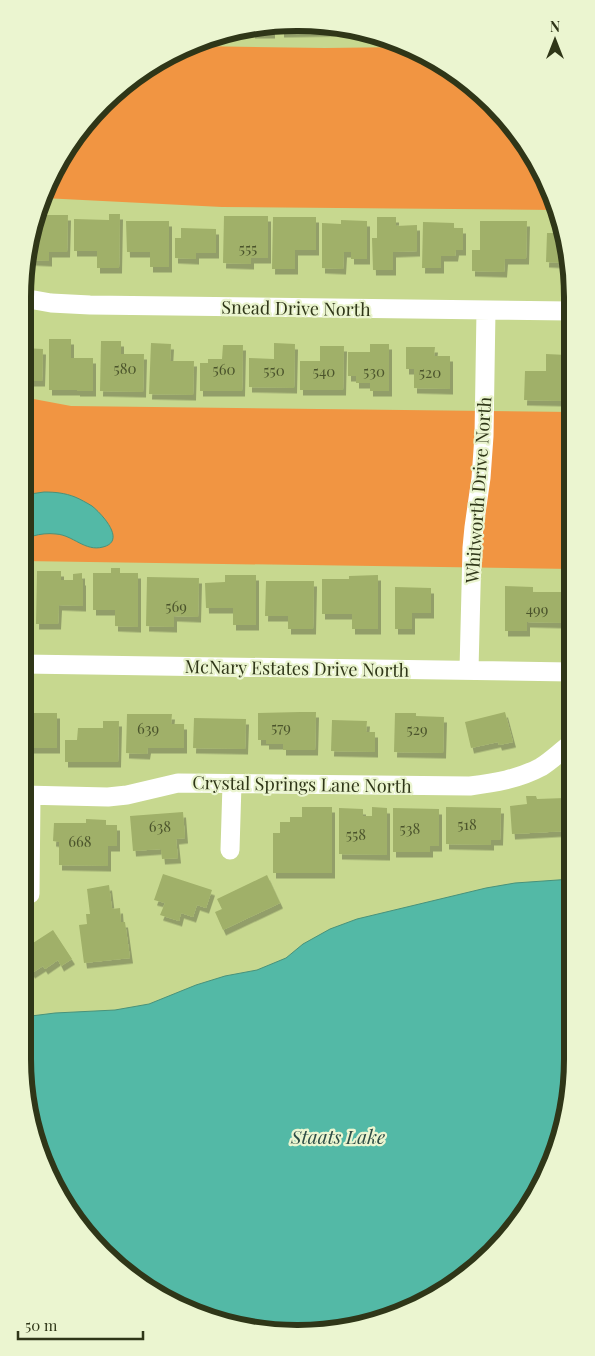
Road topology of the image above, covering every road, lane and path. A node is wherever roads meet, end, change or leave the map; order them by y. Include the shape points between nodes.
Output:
1 (31, 300) edge
2 (486, 310) junction
3 (564, 311) edge
4 (31, 664) edge
5 (469, 670) junction
6 (564, 672) edge
7 (564, 750) edge
8 (232, 784) junction
9 (31, 795) edge
10 (230, 850) dead end

1 - 2 street, Snead Drive North via 90,306
2 - 3 street, Snead Drive North
2 - 5 street, Whitworth Drive North via 484,436 472,548
4 - 5 street, McNary Estates Drive North
5 - 6 street, McNary Estates Drive North
7 - 8 street, Crystal Springs Lane North via 541,767 518,777 470,786
8 - 9 street, Crystal Springs Lane North via 178,783 108,797
8 - 10 street

